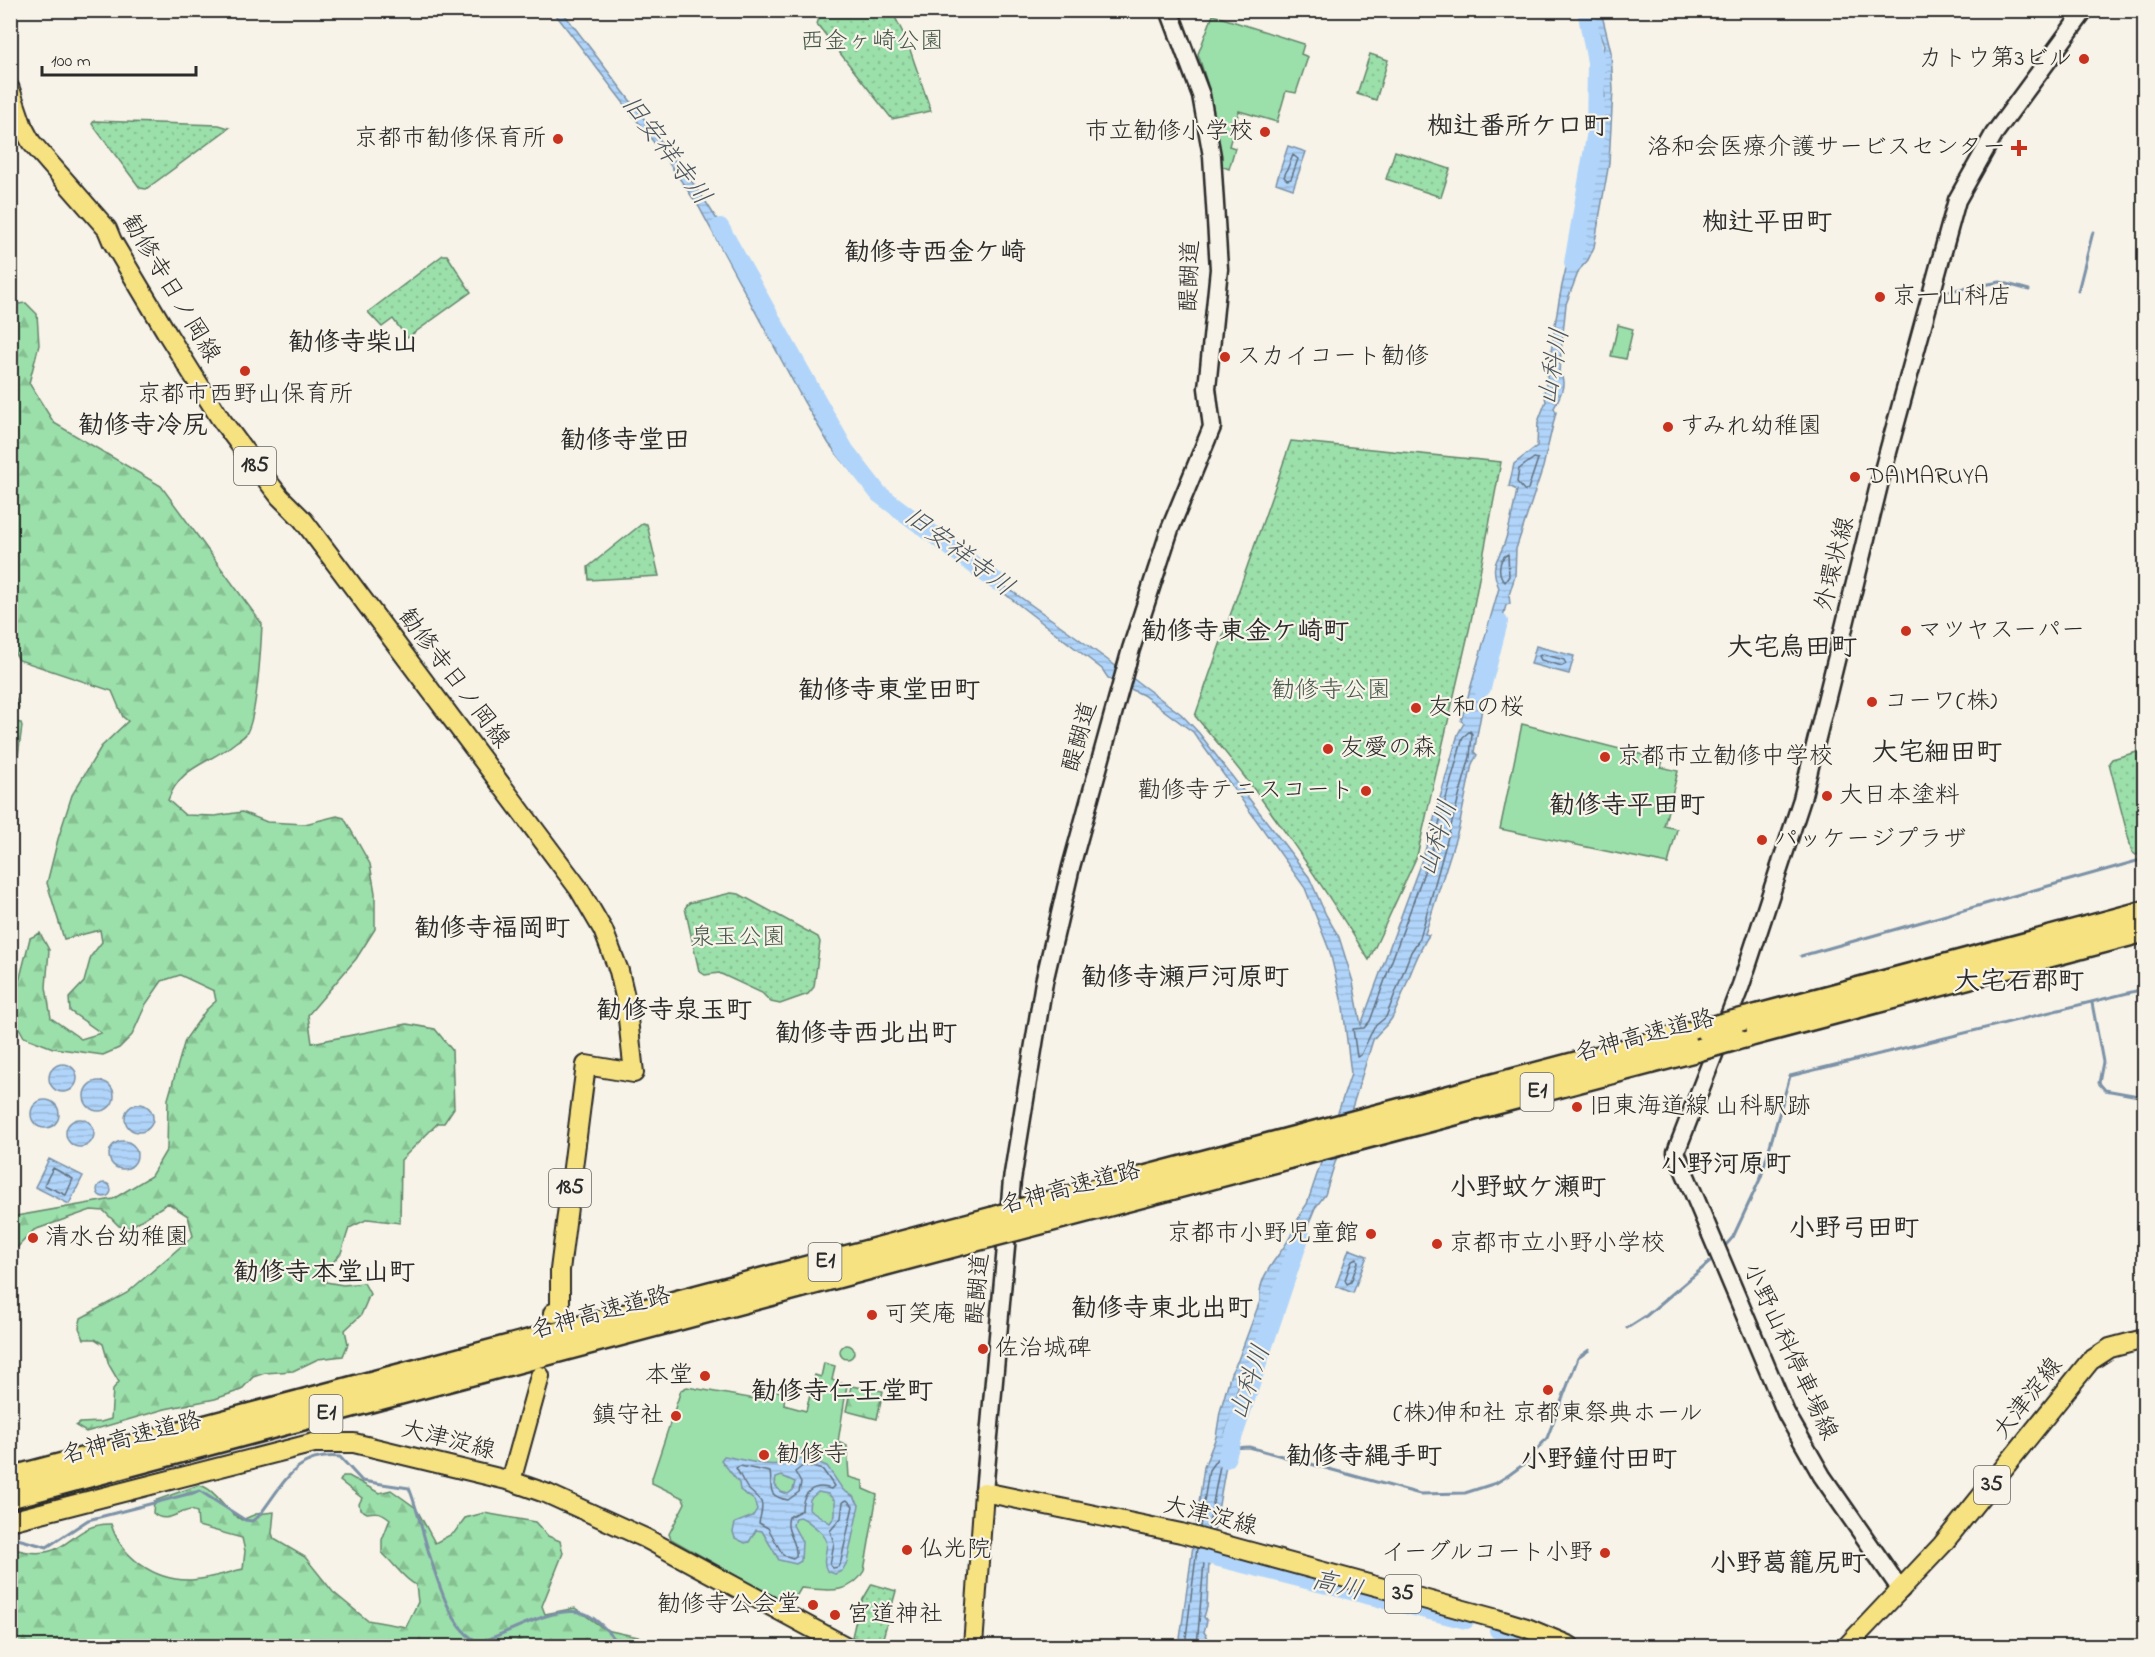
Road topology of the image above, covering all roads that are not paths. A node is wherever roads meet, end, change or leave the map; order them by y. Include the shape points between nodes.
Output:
1 (1169, 10) edge
2 (2085, 10) edge
3 (10, 89) edge
4 (2145, 912) edge
5 (2145, 931) edge
6 (1676, 1152) joint
7 (1019, 1220) junction
8 (553, 1313) dead end
9 (649, 1319) junction
10 (2145, 1339) edge
11 (540, 1376) dead end
12 (10, 1478) edge
13 (512, 1481) junction
14 (984, 1492) junction
15 (10, 1497) edge
16 (10, 1521) edge
17 (1901, 1590) junction
18 (845, 1647) edge
19 (973, 1647) edge
20 (1570, 1647) edge
21 (1847, 1647) edge

1 - 14 main road, 醍醐道 via 1201,95 1212,156 1219,269 1207,388 1212,427 1170,529 1127,662 1071,867 1041,1005 1012,1180
2 - 6 main road, 外環状線 via 1995,134 1958,200 1879,485 1802,799 1741,985
3 - 8 main road, 勧修寺日ノ岡線 / 185 via 31,142 107,229 220,418 340,568 555,856 590,906 608,942 626,1000 634,1073 586,1065 560,1270 562,1300 560,1311
4 - 7 highway, 名神高速道路 / E1, bridge via 1292,1138
5 - 7 highway, 名神高速道路 / E1, bridge via 1284,1159
6 - 17 main road, 小野山科停車場線 via 1786,1413 1822,1476
7 - 9 highway, 名神高速道路 / E1, bridge
9 - 12 highway, 名神高速道路 / E1
9 - 15 highway, 名神高速道路 / E1
10 - 17 main road, 大津淀線 / 35 via 2110,1348 2090,1361
11 - 13 main road
13 - 16 main road, 大津淀線 via 337,1441 314,1443
13 - 18 main road, 大津淀線 via 625,1528
14 - 19 main road
14 - 20 main road, 大津淀線 / 35 via 1234,1547 1497,1619
17 - 21 main road, 大津淀線 / 35

